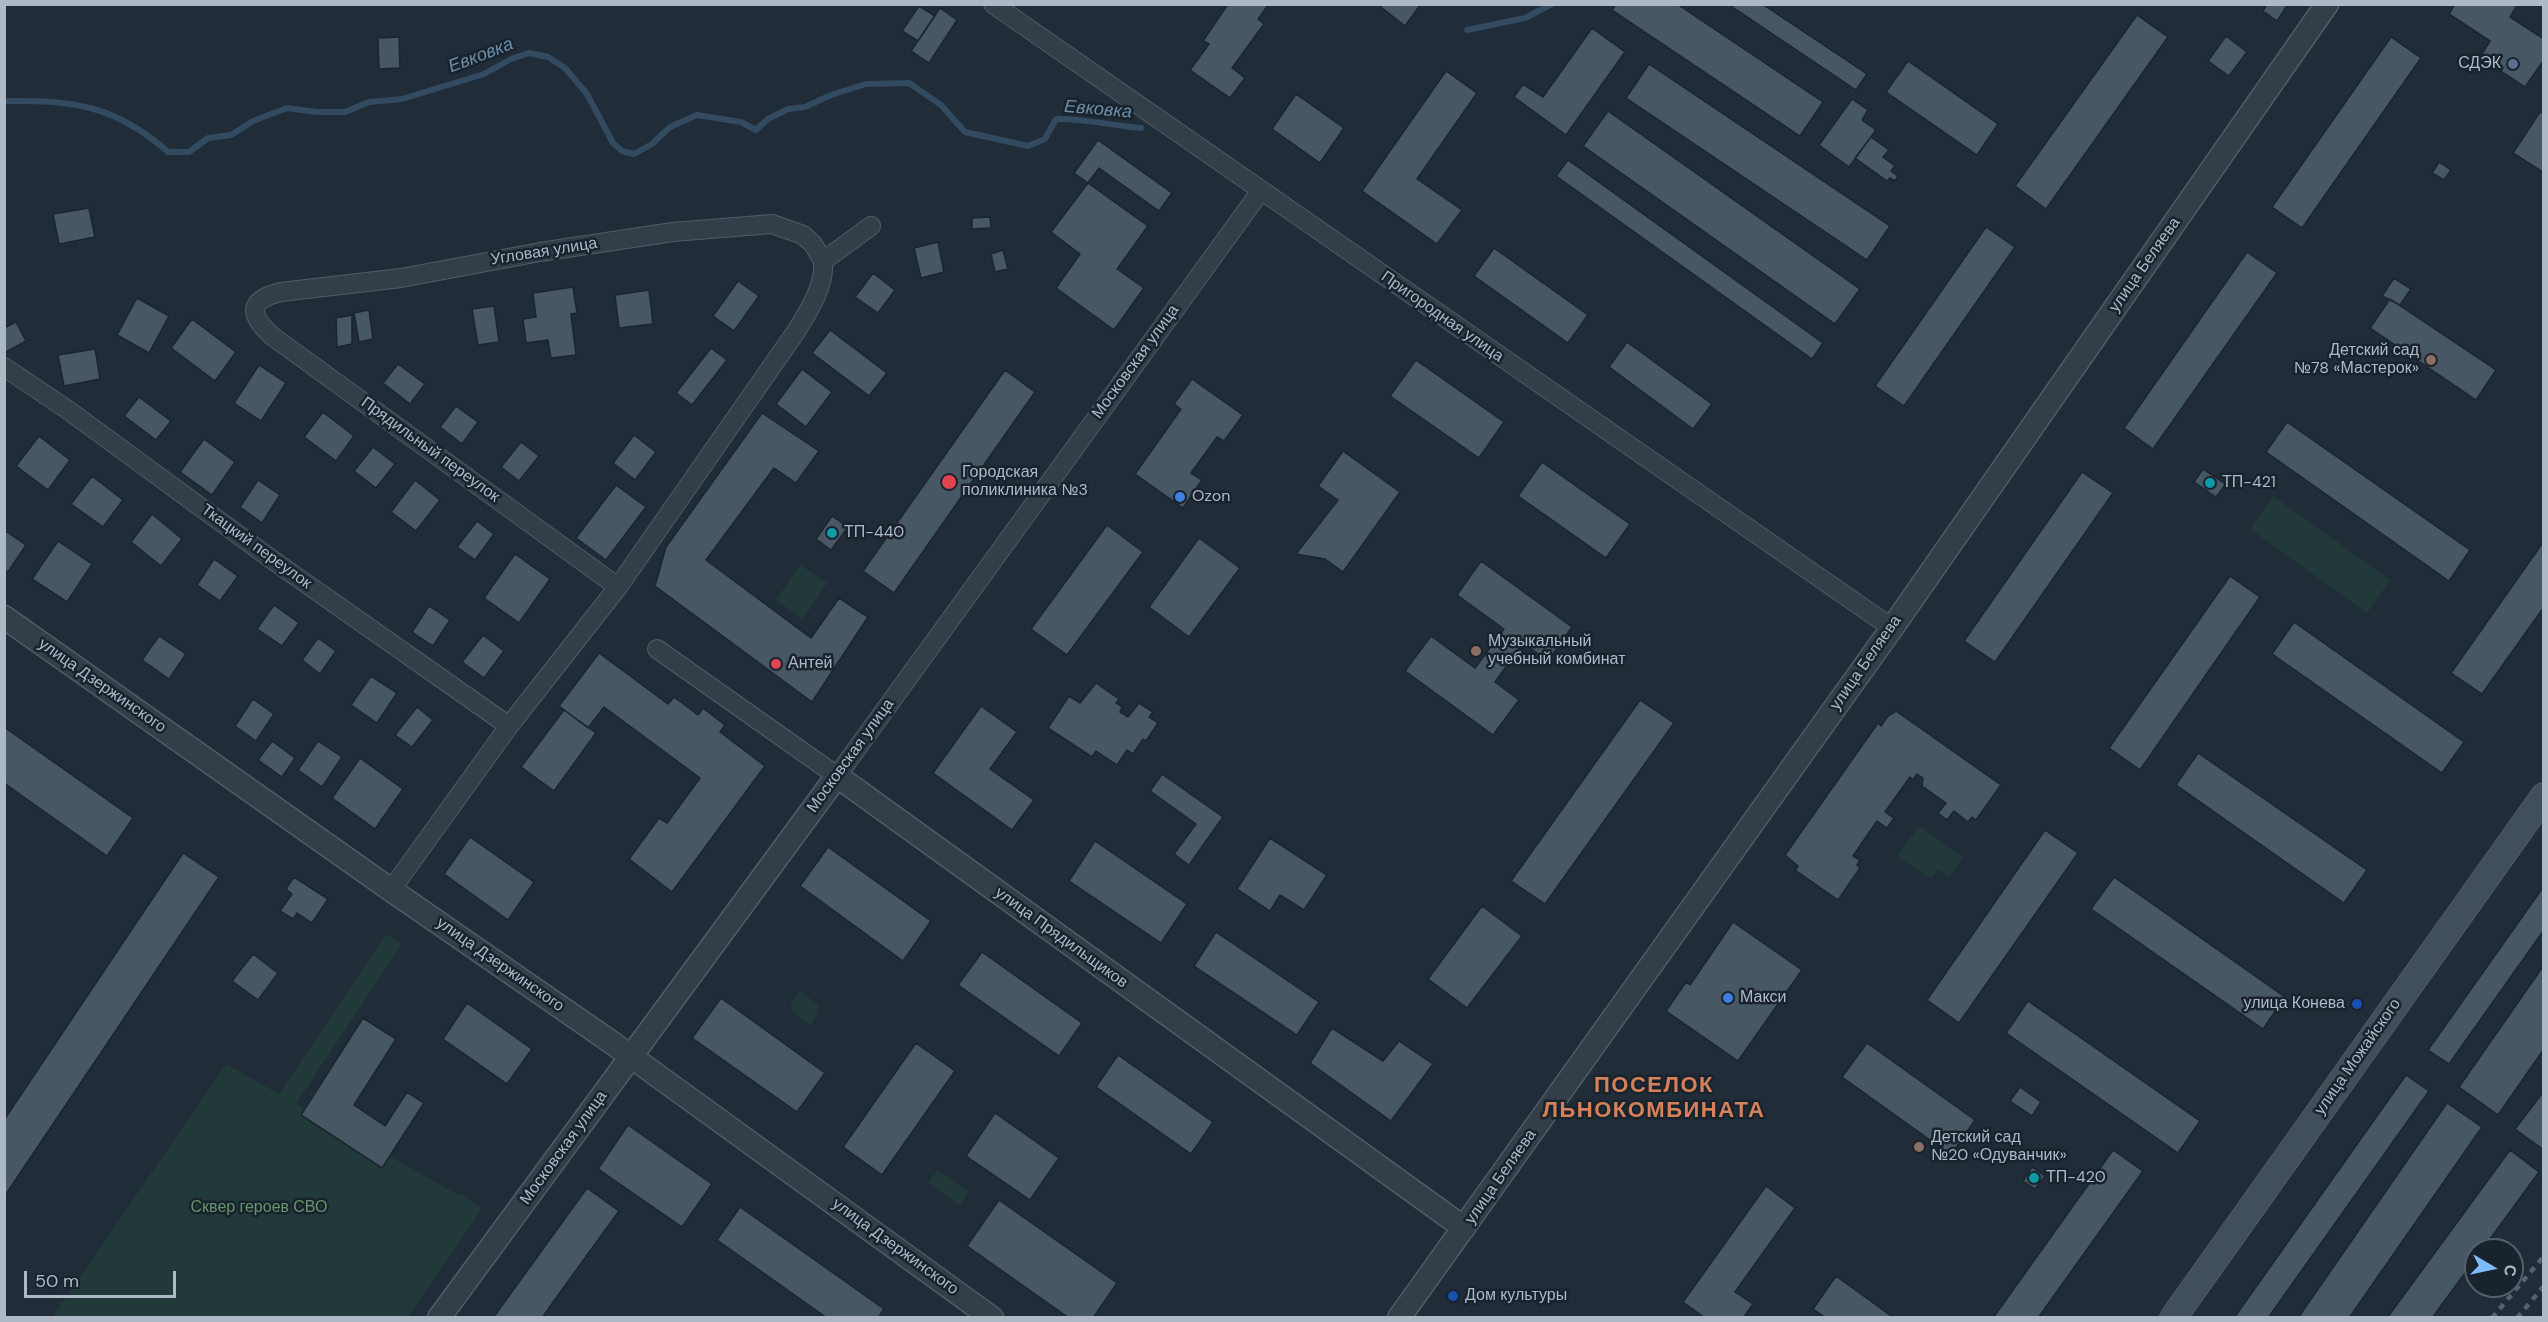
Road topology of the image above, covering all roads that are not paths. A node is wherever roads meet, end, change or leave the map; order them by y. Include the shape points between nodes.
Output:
1 (993, 4) edge
2 (2327, 4) edge
3 (1260, 192) junction
4 (871, 226) dead end
5 (823, 261) junction
6 (256, 306) joint
7 (4, 367) edge
8 (618, 587) junction
9 (4, 617) edge
10 (1892, 628) junction
11 (657, 649) dead end
12 (509, 726) junction
13 (837, 776) junction
14 (2544, 796) edge
15 (391, 890) junction
16 (631, 1056) junction
17 (1464, 1228) junction
18 (439, 1317) edge
19 (992, 1317) edge
20 (1399, 1317) edge
21 (2173, 1317) edge

1 - 3 street, Пригородная улица
2 - 10 street, улица Беляева
3 - 10 street, Пригородная улица
3 - 13 street, Московская улица
4 - 5 street
5 - 6 street, Угловая улица via 808,240 789,229 772,224 721,228 540,252 401,278 281,292 262,298
5 - 8 street via 824,271 815,298 795,333
6 - 8 street, Прядильный переулок via 258,323 272,336
7 - 12 street, Ткацкий переулок
8 - 12 street
9 - 15 street, улица Дзержинского
10 - 17 street, улица Беляева
11 - 13 street, улица Прядильщиков
12 - 15 street
13 - 16 street, Московская улица
13 - 17 street, улица Прядильщиков
14 - 21 main road, улица Можайского
15 - 16 street, улица Дзержинского
16 - 18 street, Московская улица
16 - 19 street, улица Дзержинского
17 - 20 street, улица Беляева

